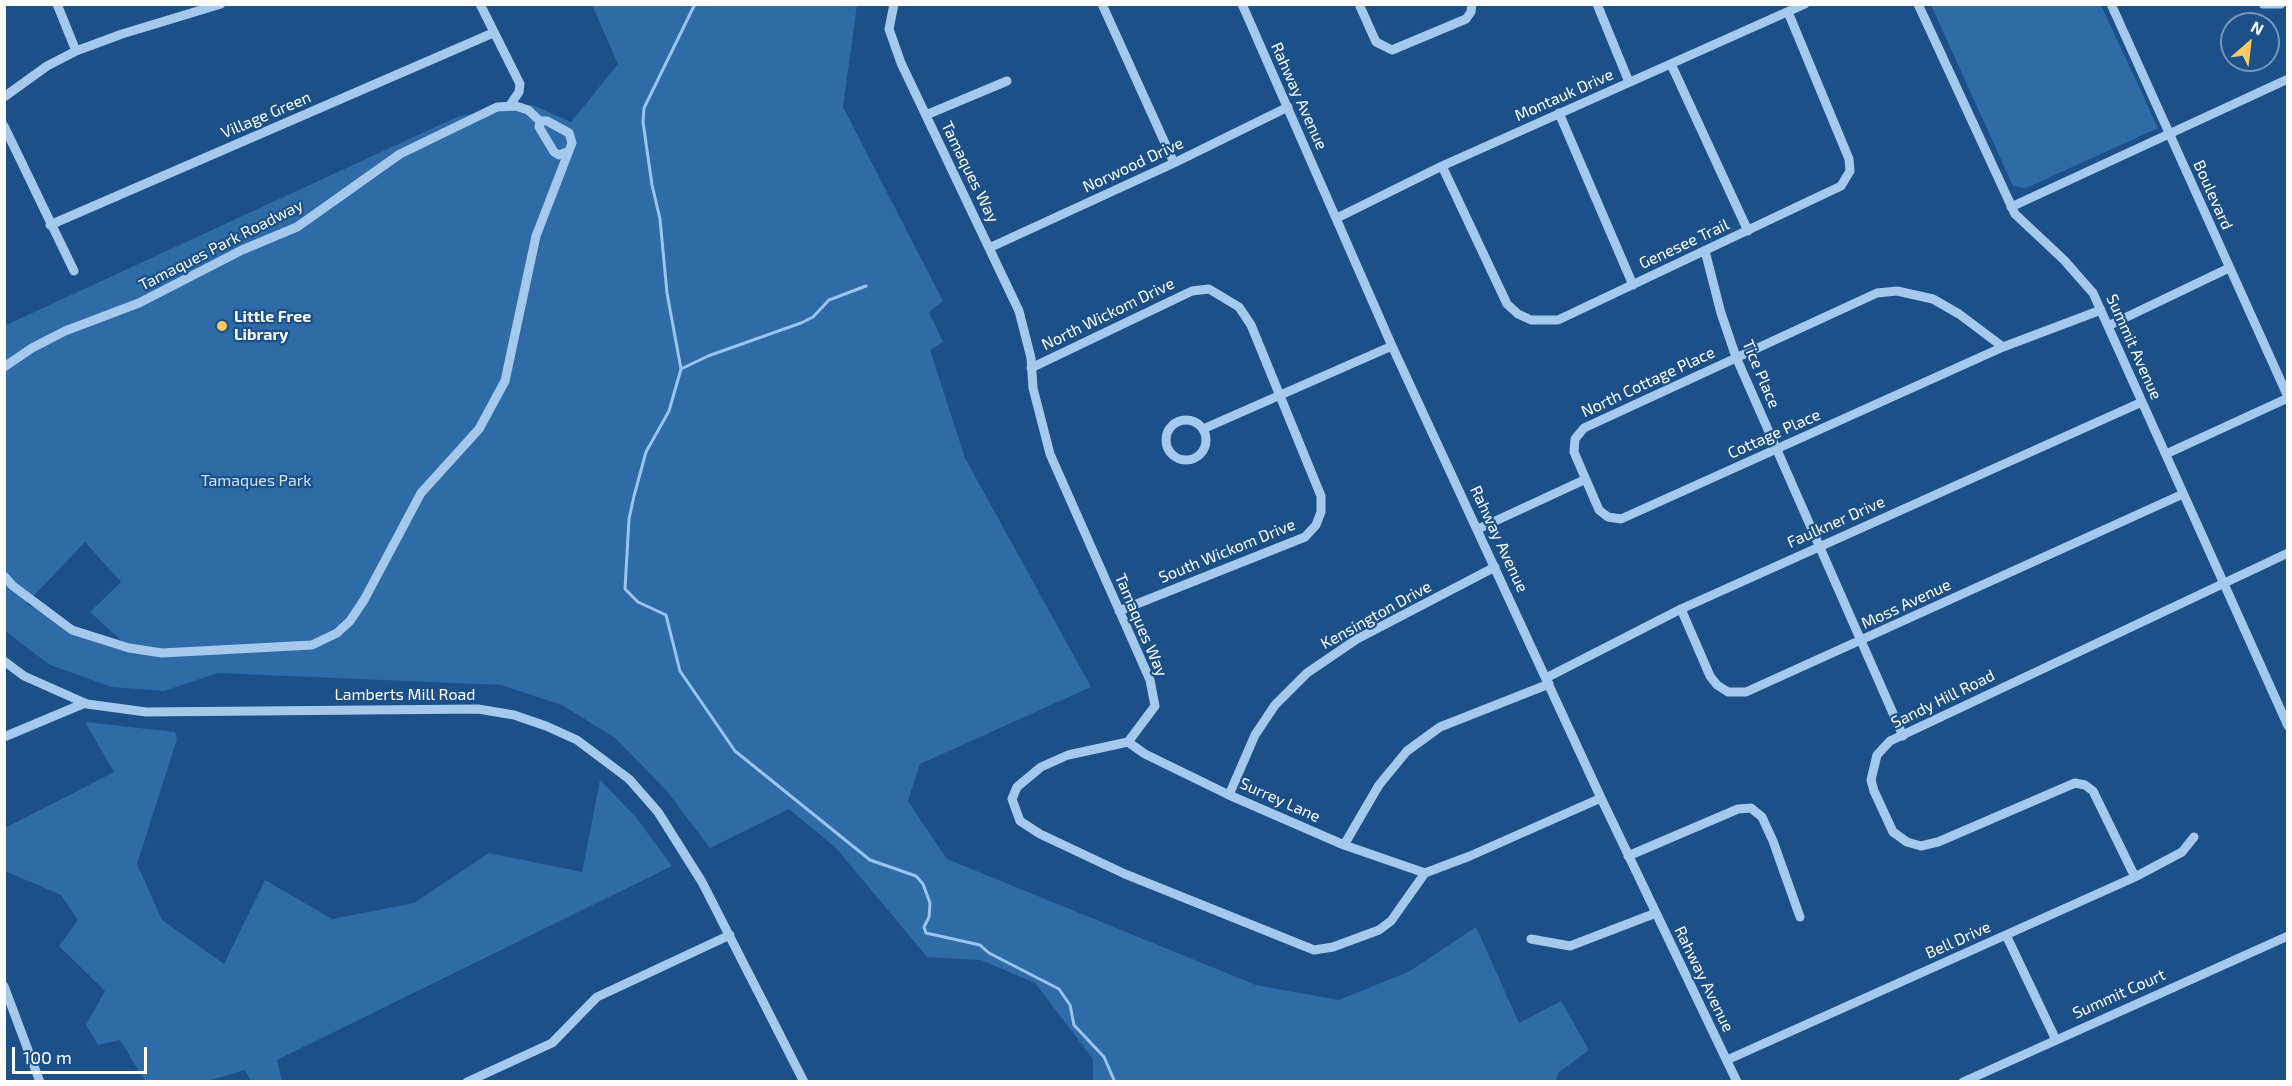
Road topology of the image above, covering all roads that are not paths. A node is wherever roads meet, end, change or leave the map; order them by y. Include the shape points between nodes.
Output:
1 (57, 4) edge
2 (221, 4) edge
3 (480, 4) edge
4 (894, 4) edge
5 (1102, 4) edge
6 (1242, 4) edge
7 (1359, 4) edge
8 (1472, 4) edge
9 (1597, 4) edge
10 (1805, 4) edge
11 (1918, 4) edge
12 (2111, 4) edge
13 (2263, 4) edge
14 (2281, 4) edge
15 (1788, 12) junction
16 (493, 33) junction
17 (76, 51) junction
18 (1671, 64) junction
19 (2288, 79) edge
20 (1007, 81) dead end
21 (1629, 82) junction
22 (4, 97) edge
23 (510, 105) junction
24 (1288, 107) junction
25 (1559, 113) junction
26 (926, 115) junction
27 (540, 121) junction
28 (4, 126) edge
29 (2169, 132) junction
30 (567, 152) junction
31 (1174, 164) junction
32 (1442, 166) junction
33 (2011, 207) junction
34 (1337, 218) junction
35 (50, 225) junction
36 (1748, 231) junction
37 (989, 248) junction
38 (1705, 251) junction
39 (2229, 268) junction
40 (74, 271) dead end
41 (1633, 285) junction
42 (2101, 310) junction
43 (2108, 326) junction
44 (1392, 346) junction
45 (2003, 347) junction
46 (1736, 357) junction
47 (4, 367) edge
48 (1031, 368) junction
49 (1280, 396) junction
50 (2288, 398) edge
51 (2142, 402) junction
52 (1203, 429) junction
53 (1776, 449) junction
54 (2166, 454) junction
55 (1584, 480) junction
56 (2183, 494) junction
57 (1478, 529) junction
58 (1819, 546) junction
59 (2288, 553) edge
60 (1495, 567) junction
61 (4, 576) edge
62 (2223, 584) junction
63 (1681, 609) junction
64 (1119, 611) junction
65 (1861, 641) junction
66 (4, 661) edge
67 (1547, 681) junction
68 (85, 703) junction
69 (2287, 723) edge
70 (1903, 736) junction
71 (4, 737) edge
72 (1128, 742) junction
73 (1229, 795) junction
74 (1601, 798) junction
75 (2194, 837) dead end
76 (1344, 845) junction
77 (1628, 856) junction
78 (1425, 873) junction
79 (2135, 877) junction
80 (1656, 913) junction
81 (1800, 916) dead end
82 (730, 935) junction
83 (2006, 935) junction
84 (2288, 936) edge
85 (1531, 939) dead end
86 (4, 986) edge
87 (2055, 1038) junction
88 (1727, 1060) junction
89 (40, 1082) edge
90 (467, 1082) edge
91 (804, 1082) edge
92 (1737, 1082) edge
93 (1963, 1082) edge

1 - 17 street
2 - 17 street
3 - 16 street
4 - 26 street, Tamaques Way via 889,29
5 - 31 street
6 - 24 street, Rahway Avenue
7 - 8 street via 1376,42 1392,51 1466,19
9 - 21 street
10 - 15 street, Montauk Drive
11 - 33 street, Summit Avenue
12 - 29 street, Boulevard
13 - 14 street
15 - 18 street, Montauk Drive
15 - 36 street, Genesee Trail via 1844,143 1850,171 1841,186
16 - 23 street via 520,84
16 - 35 street, Village Green
17 - 22 street
18 - 21 street, Montauk Drive
18 - 36 street
19 - 29 street
20 - 26 street
21 - 25 street, Montauk Drive
23 - 27 street via 528,110
23 - 47 street, Tamaques Park Roadway via 497,107 400,154 297,227 242,250 139,303 64,331
24 - 31 street, Norwood Drive
24 - 34 street, Rahway Avenue
25 - 32 street, Montauk Drive
25 - 41 street
26 - 37 street, Tamaques Way
27 - 30 street via 539,127 554,153
27 - 30 street via 571,135
28 - 35 street
29 - 33 street
29 - 39 street, Boulevard
30 - 61 street via 536,236 511,360 493,406 479,429 421,492 364,600 337,633 312,645 162,653 129,648 72,630
31 - 37 street, Norwood Drive
32 - 34 street, Montauk Drive
32 - 41 street, Genesee Trail via 1507,304 1518,314 1531,320 1558,320
33 - 42 street, Summit Avenue via 2022,224 2081,277
34 - 44 street, Rahway Avenue
35 - 40 street
36 - 38 street, Genesee Trail
37 - 48 street, Tamaques Way via 1019,311
38 - 41 street, Genesee Trail
38 - 46 street, Tice Place
39 - 43 street
39 - 50 street, Boulevard
42 - 43 street, Summit Avenue
42 - 45 street, Cottage Place
43 - 51 street, Summit Avenue
44 - 49 street
44 - 57 street, Rahway Avenue
45 - 46 street, North Cottage Place via 1933,299 1897,291 1877,293
45 - 53 street, Cottage Place
46 - 53 street, Tice Place
46 - 55 street, North Cottage Place via 1579,432 1573,445
48 - 49 street, North Wickom Drive via 1192,291 1209,289 1239,307 1251,325
48 - 64 street, Tamaques Way via 1050,454
49 - 52 street
49 - 64 street, South Wickom Drive via 1320,495 1321,512 1316,525 1305,537
50 - 54 street
51 - 54 street, Summit Avenue
51 - 58 street, Faulkner Drive
52 - 52 street via 1188,420 1175,423 1167,433 1170,453 1187,461 1199,456 1206,446
53 - 55 street, Cottage Place via 1621,519 1608,517 1599,510
53 - 58 street, Tice Place
54 - 56 street, Summit Avenue
55 - 57 street
56 - 62 street, Summit Avenue
56 - 65 street, Moss Avenue
57 - 60 street, Rahway Avenue
58 - 63 street, Faulkner Drive
58 - 65 street, Tice Place
59 - 62 street, Sandy Hill Road
60 - 67 street, Rahway Avenue
60 - 73 street, Kensington Drive via 1357,639 1307,673 1275,705 1262,725
62 - 69 street, Summit Avenue
62 - 70 street, Sandy Hill Road
63 - 65 street, Moss Avenue via 1710,676 1728,692 1755,690
63 - 67 street, Faulkner Drive
64 - 72 street, Tamaques Way via 1150,680 1155,706
65 - 70 street, Tice Place
66 - 68 street, Lamberts Mill Road via 24,676
67 - 74 street, Rahway Avenue
67 - 76 street, Faulkner Drive via 1440,727 1407,751 1379,785
68 - 71 street
68 - 82 street, Lamberts Mill Road via 146,712 478,709 546,726 601,755 629,779 658,812
70 - 79 street, Sandy Hill Road via 1882,747 1871,780 1893,832 1900,839 1921,846 1938,842 2075,783 2093,791
72 - 73 street, Surrey Lane
72 - 78 street via 1085,749 1041,767 1017,787 1012,799 1020,821 1125,874 1314,950 1379,930 1391,921
73 - 76 street, Surrey Lane
74 - 77 street, Rahway Avenue
74 - 78 street
75 - 79 street, Bell Drive via 2182,852
76 - 78 street, Surrey Lane
77 - 80 street, Rahway Avenue
77 - 81 street via 1738,809 1751,808 1762,817 1773,841
79 - 83 street, Bell Drive
80 - 85 street via 1570,946
80 - 88 street, Rahway Avenue
82 - 90 street via 597,997 552,1042
82 - 91 street, Lamberts Mill Road
83 - 87 street
83 - 88 street, Bell Drive
84 - 87 street, Summit Court
86 - 89 street
87 - 93 street, Summit Court
88 - 92 street, Rahway Avenue

